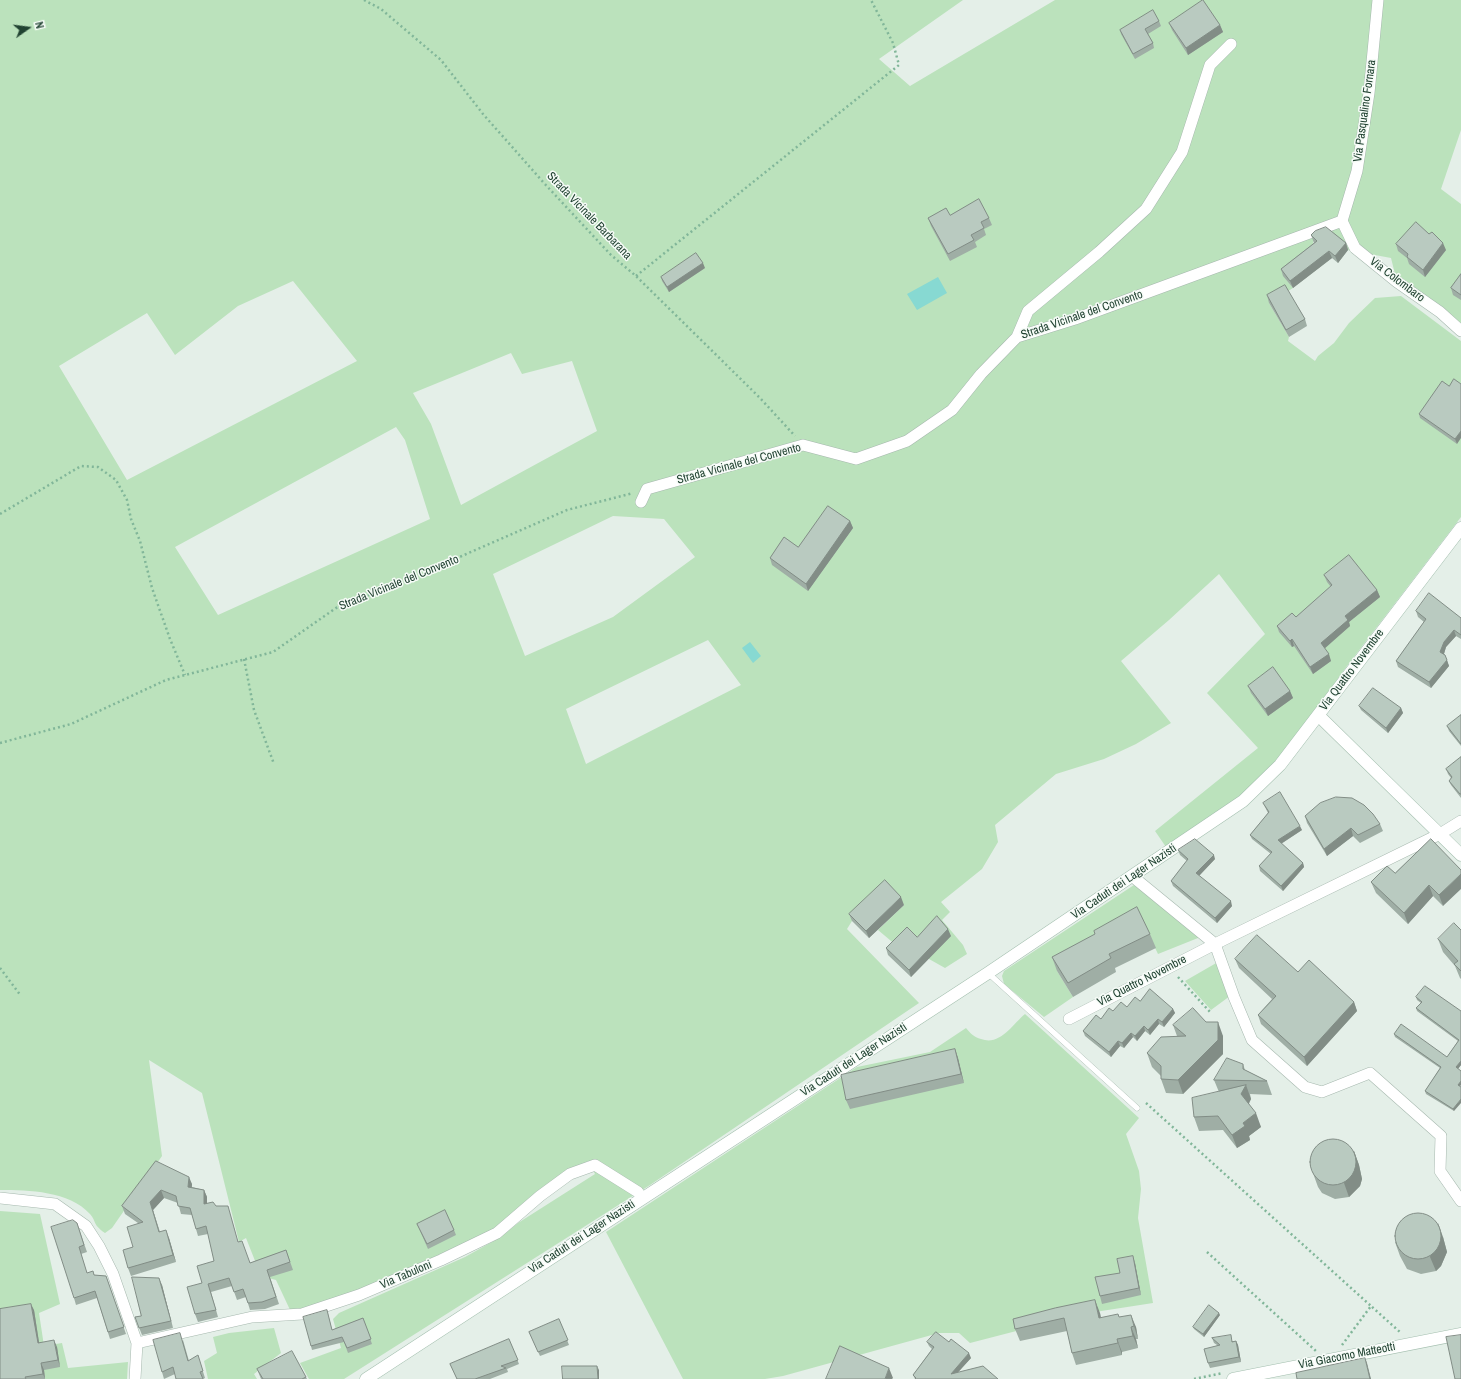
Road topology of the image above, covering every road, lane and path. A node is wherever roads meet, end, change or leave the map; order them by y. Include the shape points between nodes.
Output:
1 (364, 0) edge
2 (871, 0) edge
3 (1378, 0) edge
4 (1231, 44) dead end
5 (1342, 221) junction
6 (636, 276) junction
7 (1461, 331) edge
8 (1017, 337) junction
9 (803, 445) junction
10 (647, 489) junction
11 (640, 502) dead end
12 (0, 514) edge
13 (1461, 528) edge
14 (244, 659) junction
15 (185, 675) junction
16 (1318, 715) junction
17 (0, 743) edge
18 (274, 764) dead end
19 (1461, 821) edge
20 (1440, 834) junction
21 (1461, 855) edge
22 (1132, 876) junction
23 (1215, 944) junction
24 (0, 968) edge
25 (1169, 968) junction
26 (988, 973) junction
27 (21, 996) dead end
28 (1210, 1012) dead end
29 (1069, 1019) dead end
30 (1142, 1100) dead end
31 (1137, 1108) dead end
32 (0, 1198) edge
33 (642, 1198) junction
34 (1461, 1201) edge
35 (1207, 1252) dead end
36 (1371, 1306) junction
37 (1461, 1334) edge
38 (1403, 1335) dead end
39 (137, 1343) junction
40 (1339, 1350) dead end
41 (1318, 1354) dead end
42 (135, 1379) edge
43 (366, 1379) edge
44 (1233, 1379) edge

1 - 6 path, Strada Vicinale Barbarana via 381,9 441,60 483,114 543,182 611,255
2 - 6 path via 893,43 899,65
3 - 5 street, Via Pasqualino Fornara via 1369,93 1356,171
4 - 8 street via 1210,65 1182,152 1146,209 1028,311
5 - 7 street, Via Colombaro via 1356,248
5 - 8 street, Strada Vicinale del Convento via 1075,319
6 - 9 path, Strada Vicinale Barbarana via 760,398
8 - 9 street, Strada Vicinale del Convento via 981,374 952,410 907,441 856,459
9 - 10 street, Strada Vicinale del Convento
10 - 11 street
10 - 14 path, Strada Vicinale del Convento via 567,510 336,608 273,652
12 - 15 path via 81,466 98,467 116,480 127,500 152,588
13 - 16 main road, Via Quattro Novembre
14 - 15 path, Strada Vicinale del Convento
14 - 18 path via 254,710
15 - 17 path, Strada Vicinale del Convento via 166,680 71,724
16 - 20 main road, Via Quattro Novembre
16 - 22 main road, Via Caduti dei Lager Nazisti via 1280,766 1243,801
19 - 20 street
20 - 21 main road, Via Quattro Novembre
20 - 23 street, Via Quattro Novembre
22 - 23 street
22 - 26 main road, Via Caduti dei Lager Nazisti
23 - 25 street, Via Quattro Novembre
23 - 34 street via 1252,1040 1305,1087 1322,1092 1370,1073 1441,1136 1440,1171
24 - 27 path
25 - 28 path
25 - 29 street, Via Quattro Novembre
26 - 31 lane
26 - 33 main road, Via Caduti dei Lager Nazisti
30 - 36 path
32 - 39 street via 55,1204 86,1226 113,1274
33 - 39 street, Via Tabuloni via 638,1192 595,1165 570,1174 497,1233 359,1295 302,1314 252,1317
33 - 43 main road, Via Caduti dei Lager Nazisti
35 - 41 path via 1293,1328
36 - 38 path
36 - 40 path
37 - 44 main road, Via Giacomo Matteotti
39 - 42 street

